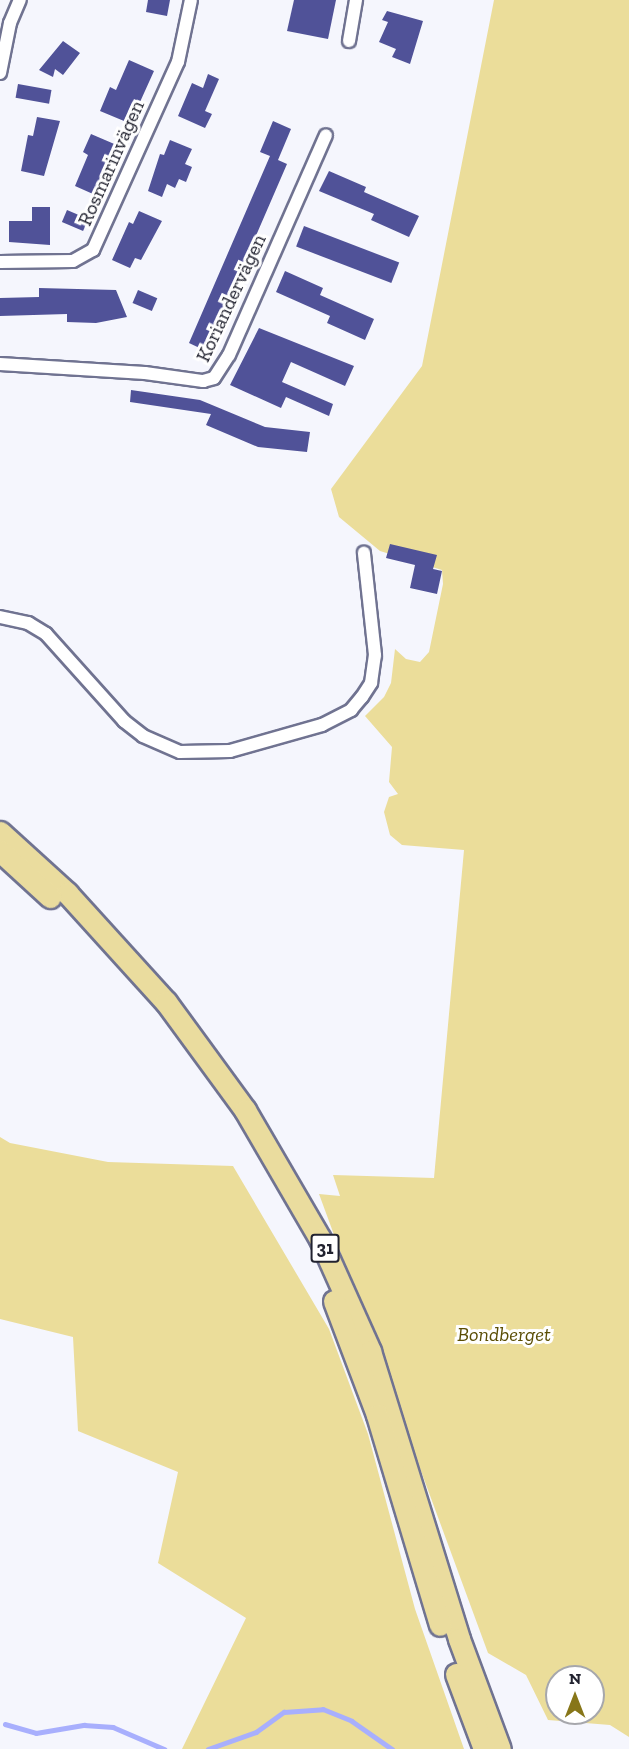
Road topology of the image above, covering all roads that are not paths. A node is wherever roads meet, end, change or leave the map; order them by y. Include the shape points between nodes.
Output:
1 (20, 0) edge
2 (191, 0) edge
3 (356, 0) edge
4 (349, 41) dead end
5 (0, 73) edge
6 (326, 135) dead end
7 (0, 262) edge
8 (0, 364) edge
9 (364, 553) dead end
10 (0, 617) edge
11 (0, 832) edge
12 (0, 851) edge
13 (484, 1749) edge
14 (500, 1749) edge

1 - 5 street via 10,23
2 - 7 street, Rosmarinvägen via 178,62 93,250 73,261
3 - 4 street
6 - 8 street, Koriandervägen via 229,355 214,378 203,381 145,373
9 - 10 street via 375,655 370,683 362,697 339,718 230,751 180,752 142,736 46,634 28,623
11 - 14 highway, 31 via 74,900 166,1002 217,1069 293,1189 370,1351 459,1639
12 - 13 highway, 31 via 90,938 165,1023 232,1116 291,1214 360,1367 446,1644

